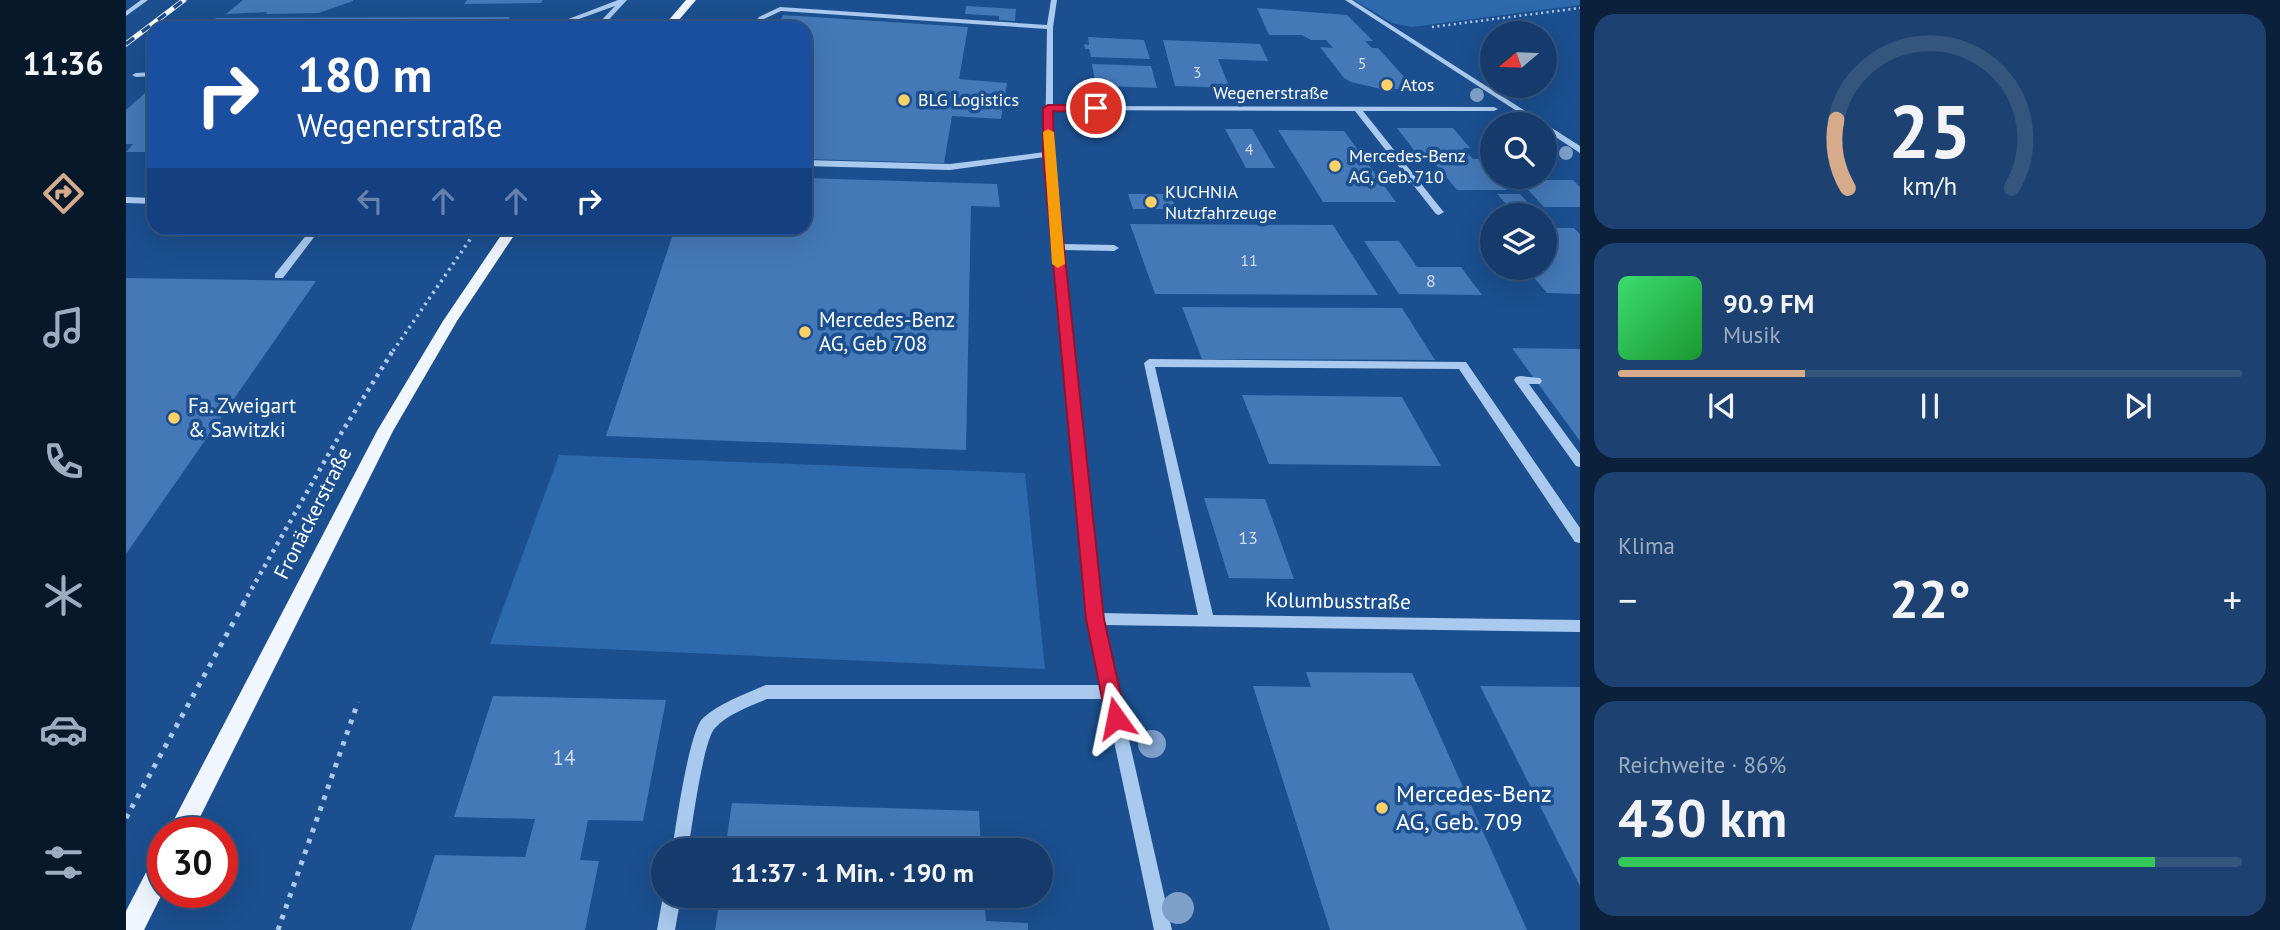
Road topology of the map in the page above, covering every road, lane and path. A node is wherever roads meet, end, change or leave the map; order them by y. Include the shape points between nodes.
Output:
1 (145, 0) edge
2 (691, 0) edge
3 (1054, 0) edge
4 (1348, 0) edge
5 (622, 2) edge
6 (1580, 8) edge
7 (126, 14) edge
8 (568, 21) edge
9 (604, 21) edge
10 (673, 21) edge
11 (760, 21) edge
12 (1051, 27) junction
13 (1400, 32) junction
14 (147, 74) edge
15 (135, 75) dead end
16 (1048, 108) junction
17 (1357, 109) junction
18 (1494, 109) dead end
19 (1524, 112) edge
20 (1557, 134) edge
21 (1580, 150) edge
22 (1049, 155) junction
23 (812, 163) edge
24 (126, 200) edge
25 (147, 201) edge
26 (1439, 212) dead end
27 (311, 235) edge
28 (473, 235) edge
29 (507, 235) edge
30 (1057, 247) junction
31 (1114, 248) dead end
32 (279, 276) dead end
33 (1536, 381) dead end
34 (1580, 463) edge
35 (1580, 538) edge
36 (1095, 619) junction
37 (1207, 621) junction
38 (1580, 626) edge
39 (1111, 692) junction
40 (358, 702) dead end
41 (188, 817) edge
42 (126, 818) edge
43 (682, 838) edge
44 (147, 897) edge
45 (670, 908) edge
46 (130, 930) edge
47 (278, 930) edge
48 (666, 930) edge
49 (1163, 930) edge

1 - 7 street
2 - 10 main road
3 - 12 street
4 - 13 lane
5 - 8 street
5 - 9 street
6 - 13 path
11 - 12 street via 780,9
12 - 16 street
13 - 19 lane
14 - 15 street
16 - 17 street, Wegenerstraße
16 - 22 street
17 - 18 street, Wegenerstraße
17 - 26 street
20 - 21 lane
22 - 23 street via 950,167
22 - 30 street
24 - 25 lane
27 - 32 street
28 - 42 path via 394,348 331,451
29 - 41 main road, Fronäckerstraße via 385,431
30 - 31 street
30 - 36 street
33 - 34 street via 1520,380
35 - 37 street via 1462,365 1149,363
36 - 37 street, Kolumbusstraße
36 - 39 street
37 - 38 street, Kolumbusstraße
39 - 43 street via 765,692 750,697 706,725
39 - 49 street
40 - 47 path
44 - 46 main road
45 - 48 street

